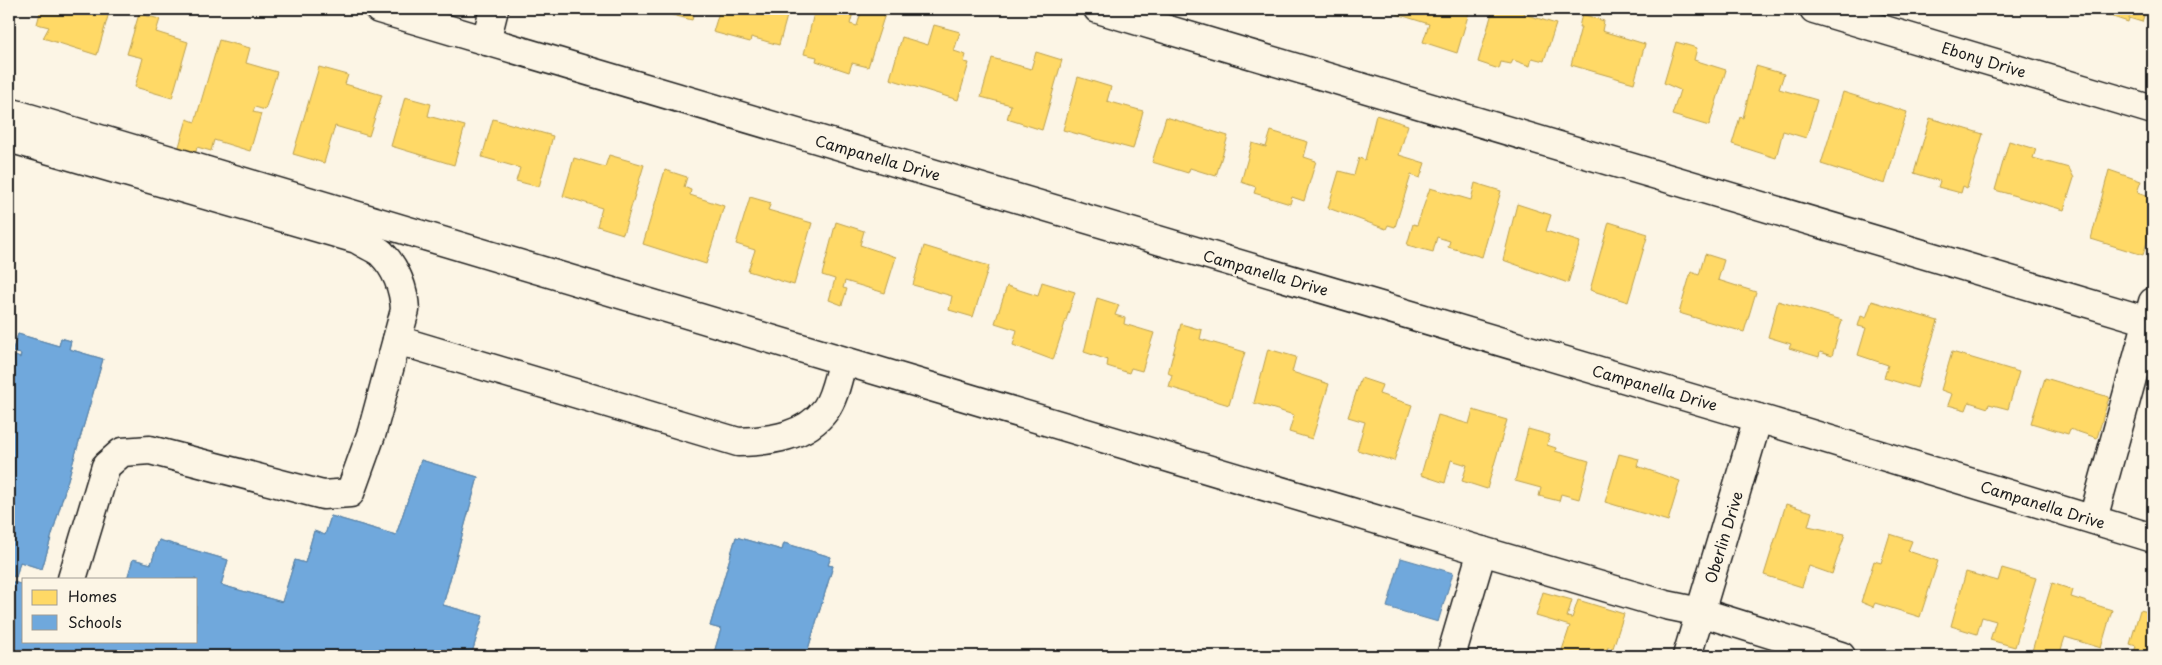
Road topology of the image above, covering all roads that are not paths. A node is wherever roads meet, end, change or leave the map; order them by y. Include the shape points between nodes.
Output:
1 (379, 9) edge
2 (494, 9) edge
3 (1098, 9) edge
4 (1814, 9) edge
5 (486, 41) junction
6 (2153, 110) edge
7 (9, 112) edge
8 (9, 138) edge
9 (412, 233) junction
10 (399, 279) junction
11 (2150, 311) edge
12 (397, 340) junction
13 (843, 361) junction
14 (1758, 418) junction
15 (2093, 519) junction
16 (2153, 538) edge
17 (1482, 551) junction
18 (72, 578) edge
19 (1700, 612) junction
20 (1451, 656) edge
21 (1687, 656) edge
22 (1841, 656) edge

1 - 5 street, Campanella Drive
2 - 5 street
3 - 11 street
4 - 6 street, Ebony Drive
5 - 14 street, Campanella Drive
7 - 9 street
8 - 10 street via 357,239 380,253
9 - 10 street
9 - 13 street
10 - 12 street via 405,295 405,310
11 - 15 street
12 - 13 street via 738,442 789,436 811,424 826,408
12 - 18 street via 372,432 350,494 323,495 150,450 122,452 106,466
13 - 17 street
14 - 15 street, Campanella Drive
14 - 19 street, Oberlin Drive
15 - 16 street, Campanella Drive
17 - 19 street
17 - 20 street
19 - 21 street, Oberlin Drive
19 - 22 street

